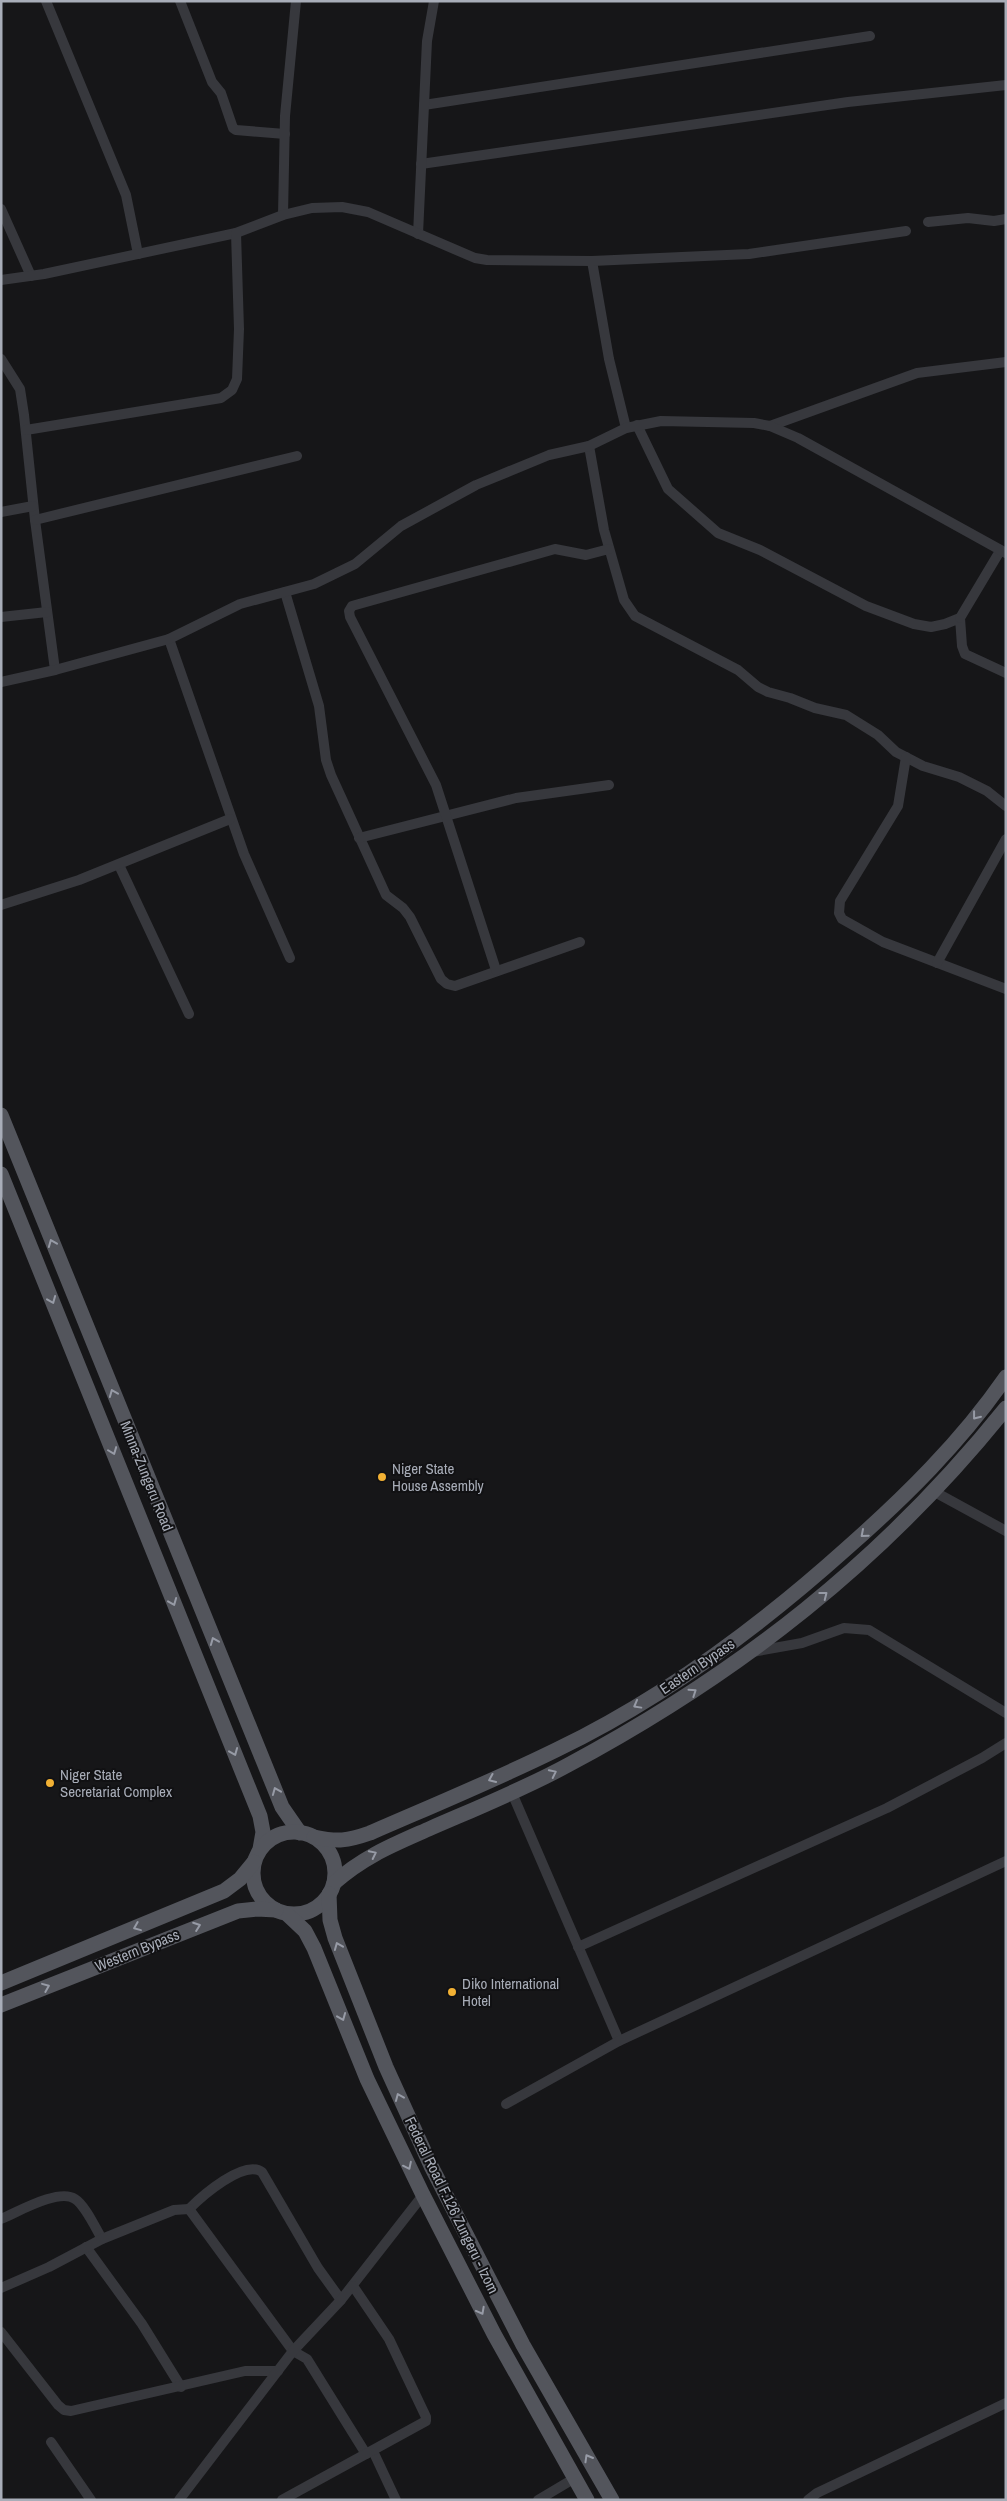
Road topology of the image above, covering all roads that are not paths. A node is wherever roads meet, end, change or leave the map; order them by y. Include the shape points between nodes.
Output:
1 (46, 1) edge
2 (180, 1) edge
3 (296, 1) edge
4 (434, 1) edge
5 (870, 36) dead end
6 (1006, 85) edge
7 (424, 105) junction
8 (285, 134) junction
9 (422, 164) junction
10 (1, 209) edge
11 (283, 215) junction
12 (1006, 218) edge
13 (928, 222) dead end
14 (906, 231) dead end
15 (236, 233) junction
16 (418, 234) junction
17 (138, 254) junction
18 (592, 262) junction
19 (31, 276) junction
20 (1, 280) edge
21 (1, 359) edge
22 (1006, 362) edge
23 (637, 425) junction
24 (770, 426) junction
25 (626, 428) junction
26 (26, 430) junction
27 (589, 446) junction
28 (298, 456) dead end
29 (33, 506) junction
30 (1, 512) edge
31 (35, 520) junction
32 (609, 549) junction
33 (1003, 552) edge
34 (284, 592) junction
35 (47, 612) junction
36 (1, 617) edge
37 (960, 618) junction
38 (169, 639) junction
39 (55, 670) junction
40 (1006, 673) edge
41 (1, 682) edge
42 (906, 757) junction
43 (609, 785) dead end
44 (1006, 806) edge
45 (446, 816) junction
46 (230, 819) junction
47 (359, 838) junction
48 (1006, 839) edge
49 (119, 865) junction
50 (1, 905) edge
51 (580, 942) dead end
52 (290, 958) dead end
53 (937, 963) junction
54 (496, 970) junction
55 (1006, 989) edge
56 (189, 1014) dead end
57 (1, 1116) edge
58 (1, 1174) edge
59 (61, 1266) junction
60 (41, 1274) junction
61 (1006, 1377) edge
62 (1006, 1408) edge
63 (934, 1491) junction
64 (1006, 1531) edge
65 (752, 1652) junction
66 (1006, 1713) edge
67 (1006, 1743) edge
68 (512, 1792) junction
69 (307, 1835) junction
70 (257, 1855) junction
71 (1006, 1861) edge
72 (332, 1889) junction
73 (282, 1912) junction
74 (578, 1947) junction
75 (1, 1983) edge
76 (1, 2005) edge
77 (619, 2042) junction
78 (506, 2104) dead end
79 (423, 2195) junction
80 (189, 2209) junction
81 (1, 2219) edge
82 (102, 2239) junction
83 (86, 2247) junction
84 (352, 2286) junction
85 (1, 2288) edge
86 (341, 2300) junction
87 (511, 2324) junction
88 (1, 2332) edge
89 (494, 2334) junction
90 (293, 2351) junction
91 (278, 2371) junction
92 (181, 2387) junction
93 (1006, 2403) edge
94 (52, 2442) dead end
95 (370, 2452) junction
96 (575, 2478) junction
97 (87, 2498) edge
98 (179, 2500) edge
99 (282, 2500) edge
100 (396, 2500) edge
101 (538, 2500) edge
102 (587, 2500) edge
103 (612, 2500) edge
104 (808, 2500) edge

1 - 17 street via 126,195
2 - 8 street via 233,128
3 - 8 street
4 - 7 street via 427,42
5 - 7 street
6 - 9 street via 848,102
7 - 9 street
8 - 11 street
9 - 16 street
10 - 19 street
11 - 15 street
11 - 16 street via 312,208 342,207 368,212
12 - 13 street
14 - 18 street via 749,254
15 - 17 street
15 - 26 street via 239,329 237,379 232,390 221,398
16 - 18 street via 487,260
17 - 19 street
18 - 25 street via 609,359
19 - 20 street
21 - 26 street via 20,389
22 - 24 street via 917,373
23 - 24 street via 709,420
23 - 25 street
23 - 37 street via 668,489 718,533 760,550 866,606 914,624 931,626
24 - 33 street via 798,438
25 - 27 street
26 - 29 street
27 - 32 street
27 - 34 street via 549,455 476,485 401,526 355,564 336,575
28 - 31 street
29 - 30 street
29 - 31 street
31 - 35 street
32 - 42 street via 624,600 636,616 738,670 768,692 864,724
32 - 45 street via 586,555 555,549 352,606 350,617 436,785
33 - 37 street
34 - 38 street via 240,604
34 - 47 street via 319,706 328,767
35 - 36 street
35 - 39 street
37 - 40 street via 965,654
38 - 39 street
38 - 46 street
39 - 41 street
42 - 44 street via 959,777
42 - 53 street via 898,806 840,901 839,913 842,919 883,942
43 - 45 street via 532,795
45 - 47 street
45 - 54 street
46 - 49 street
46 - 52 street
47 - 54 street via 386,895 410,917 447,984 455,986
48 - 53 street
49 - 50 street
49 - 56 street
51 - 54 street
53 - 55 street
59 -> 57 main road, Minna-Zungeru Road
58 - 60 main road, Minna-Zungeru Road
59 - 60 main road
69 -> 59 main road, Minna-Zungeru Road via 282,1807
60 -> 70 main road, Minna-Zungeru Road via 260,1816 263,1832
61 -> 69 main road, Eastern Bypass via 955,1442 878,1522 828,1567 741,1636 648,1700 557,1750 370,1833 338,1842
62 - 63 main road, Eastern Bypass
63 - 64 street
65 -> 63 main road, Eastern Bypass via 856,1569
65 - 66 street via 802,1643 844,1628 869,1630
68 -> 65 main road, Eastern Bypass via 658,1716
67 - 74 street via 887,1808
72 -> 68 main road, Eastern Bypass via 369,1855
68 - 74 street
69 - 70 main road via 285,1833 271,1839
69 - 72 main road, Federal Road F.126 Zungeru - Izom via 324,1846 332,1857 335,1870
70 - 73 main road, Federal Road F.126 Zungeru - Izom via 252,1876 256,1890 264,1902
70 -> 75 main road, Western Bypass via 240,1879 224,1891
71 - 77 street
72 - 73 main road via 321,1904 311,1910 300,1914
87 -> 72 main road, Federal Road F.126 Zungeru - Izom via 431,2166 386,2067 335,1938 330,1920
76 -> 73 main road, Western Bypass via 238,1911
73 -> 79 main road, Federal Road F.126 Zungeru - Izom via 305,1931 314,1948 367,2079
74 - 77 street
77 - 78 street
79 - 84 street
79 -> 89 main road, Federal Road F.126 Zungeru - Izom
80 - 82 street via 174,2210
80 - 86 street via 244,2169 257,2168
80 - 90 street
81 - 82 street via 52,2198 68,2196 79,2203
82 - 83 street
83 - 85 street
83 - 92 street via 142,2324
84 - 86 street
84 - 95 street via 389,2338 426,2417 422,2425
86 - 90 street
87 - 89 main road
103 -> 87 main road, Federal Road F.126 Zungeru - Izom
88 - 92 street via 64,2410
89 - 96 main road, Federal Road F.126 Zungeru - Izom
90 - 91 street
90 - 95 street via 307,2359
91 - 92 street via 245,2371
91 - 98 street
93 - 104 street
94 - 97 street
95 - 99 street
95 - 100 street
96 - 101 street
96 - 102 main road, Federal Road F.126 Zungeru - Izom

